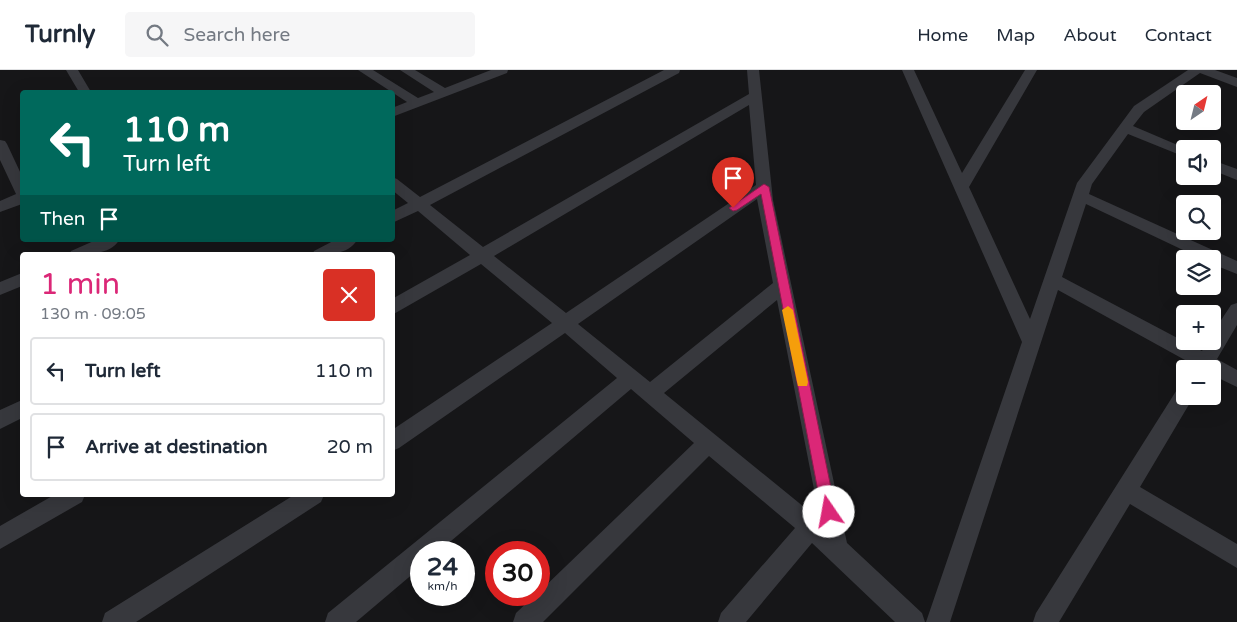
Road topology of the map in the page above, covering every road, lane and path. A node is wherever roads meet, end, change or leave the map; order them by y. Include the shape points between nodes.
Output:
1 (72, 70) edge
2 (364, 70) edge
3 (406, 70) edge
4 (502, 70) edge
5 (674, 70) edge
6 (753, 70) edge
7 (908, 70) edge
8 (1031, 70) edge
9 (1197, 70) edge
10 (1203, 70) edge
11 (1237, 83) edge
12 (83, 90) edge
13 (443, 92) junction
14 (756, 96) junction
15 (417, 103) junction
16 (395, 112) edge
17 (1125, 128) junction
18 (0, 144) edge
19 (1176, 149) edge
20 (1221, 168) edge
21 (1237, 175) edge
22 (395, 184) edge
23 (20, 187) edge
24 (764, 187) junction
25 (961, 187) junction
26 (1081, 196) junction
27 (20, 199) edge
28 (419, 204) junction
29 (0, 207) edge
30 (395, 216) edge
31 (106, 242) edge
32 (345, 242) edge
33 (84, 252) edge
34 (326, 252) edge
35 (483, 256) junction
36 (1237, 268) edge
37 (20, 280) edge
38 (1053, 280) junction
39 (782, 285) junction
40 (0, 289) edge
41 (395, 306) edge
42 (1237, 310) edge
43 (565, 323) junction
44 (1032, 344) junction
45 (1194, 360) edge
46 (1206, 360) edge
47 (1221, 372) edge
48 (631, 378) junction
49 (1237, 378) edge
50 (650, 393) junction
51 (1178, 405) edge
52 (20, 409) edge
53 (0, 420) edge
54 (395, 440) edge
55 (708, 442) junction
56 (1126, 490) junction
57 (71, 497) edge
58 (310, 497) edge
59 (810, 527) junction
60 (0, 538) edge
61 (837, 549) junction
62 (1237, 557) edge
63 (114, 622) edge
64 (337, 622) edge
65 (525, 622) edge
66 (730, 622) edge
67 (913, 622) edge
68 (938, 622) edge
69 (1045, 622) edge

1 - 12 street
2 - 15 street
3 - 13 street
4 - 13 street
5 - 28 street
6 - 14 street
7 - 25 street
8 - 25 street
9 - 17 street via 1139,109
10 - 11 street
13 - 15 street
14 - 24 street
14 - 35 street
15 - 16 street
17 - 19 street
17 - 26 street via 1086,183
18 - 23 street
20 - 21 street
22 - 28 street
24 - 39 street
24 - 43 street
25 - 44 street
26 - 36 street
26 - 38 street
27 - 29 street
28 - 30 street
28 - 35 street
31 - 33 street
32 - 34 street
35 - 41 street
35 - 43 street
37 - 40 street
38 - 44 street
38 - 45 street
39 - 50 street
39 - 61 street
42 - 46 street
43 - 48 street
43 - 54 street
44 - 68 street
47 - 49 street
48 - 50 street
48 - 64 street
50 - 55 street
51 - 56 street
52 - 53 street
55 - 59 street
55 - 65 street
56 - 62 street
56 - 69 street
57 - 60 street
58 - 63 street
59 - 61 street
59 - 66 street
61 - 67 street

